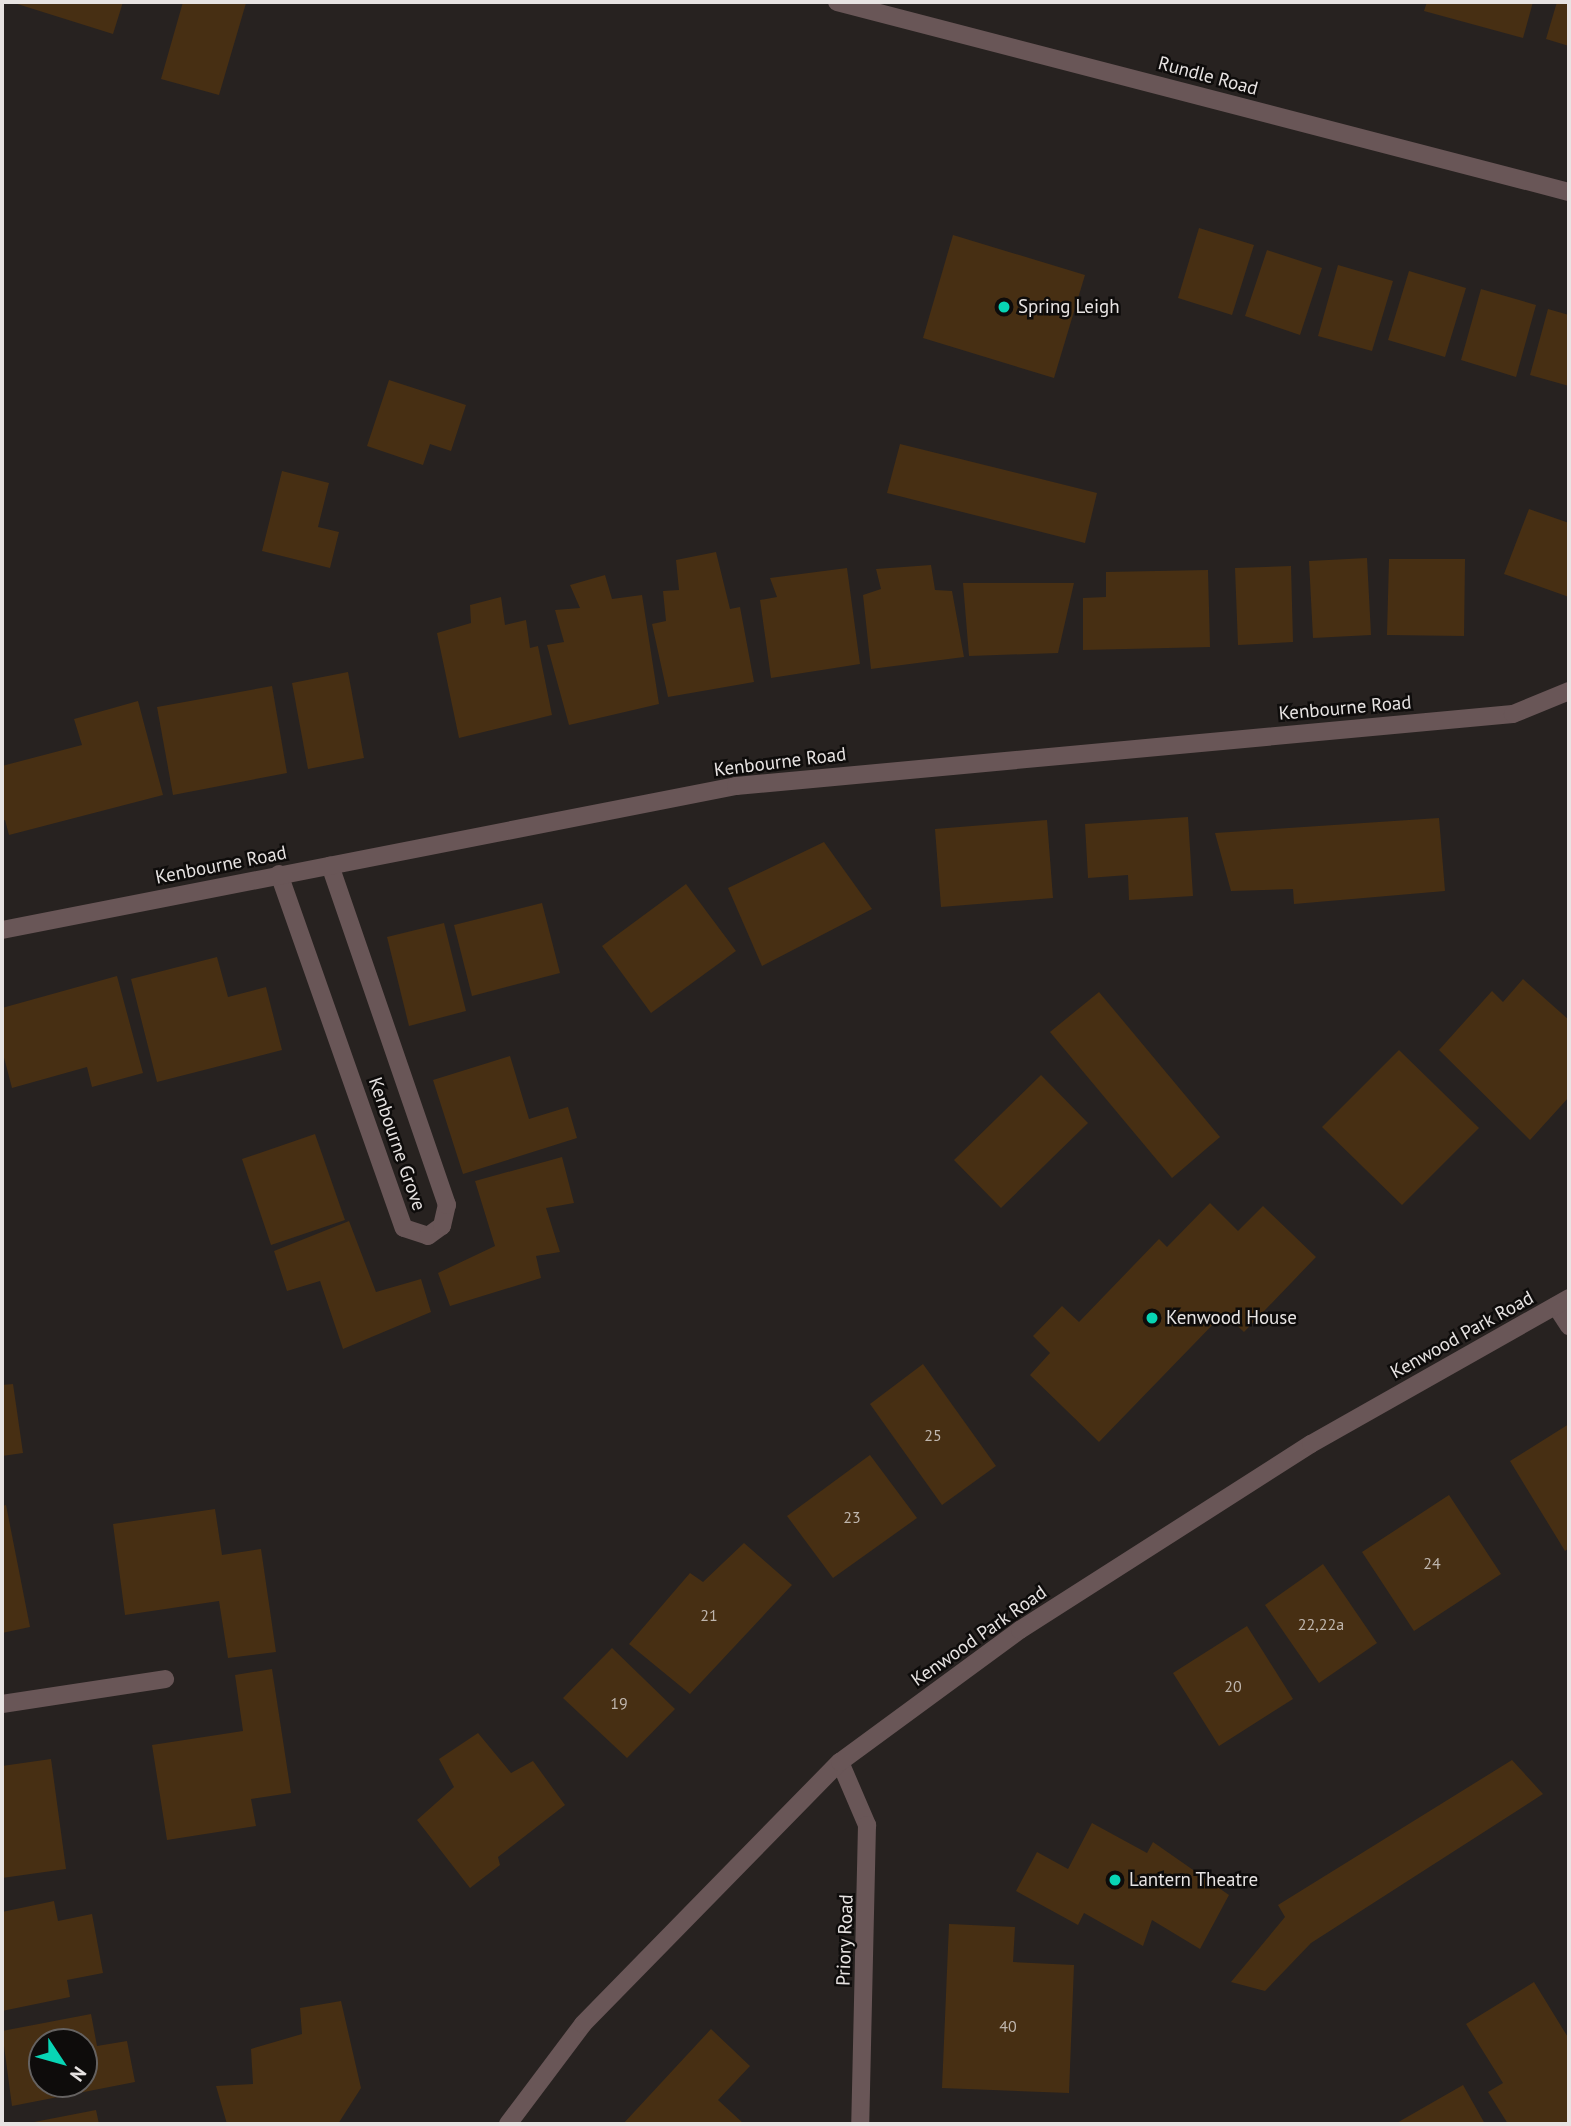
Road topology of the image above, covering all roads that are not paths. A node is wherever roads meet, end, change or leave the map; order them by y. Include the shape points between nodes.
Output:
1 (837, 2) edge
2 (1569, 192) edge
3 (1569, 691) edge
4 (330, 866) junction
5 (279, 874) junction
6 (2, 930) edge
7 (1563, 1302) edge
8 (1569, 1326) edge
9 (165, 1679) dead end
10 (2, 1704) edge
11 (840, 1762) junction
12 (508, 2124) edge
13 (860, 2124) edge

1 - 2 street, Rundle Road
3 - 4 street, Kenbourne Road via 1513,714 736,786
4 - 5 street, Kenbourne Road
4 - 5 street, Kenbourne Grove via 447,1205 442,1226 428,1236 404,1228
5 - 6 street, Kenbourne Road
7 - 8 street
7 - 11 street, Kenwood Park Road via 1311,1444 1020,1630
9 - 10 street
11 - 12 street, Kenwood Park Road via 583,2024
11 - 13 street, Priory Road via 867,1825

